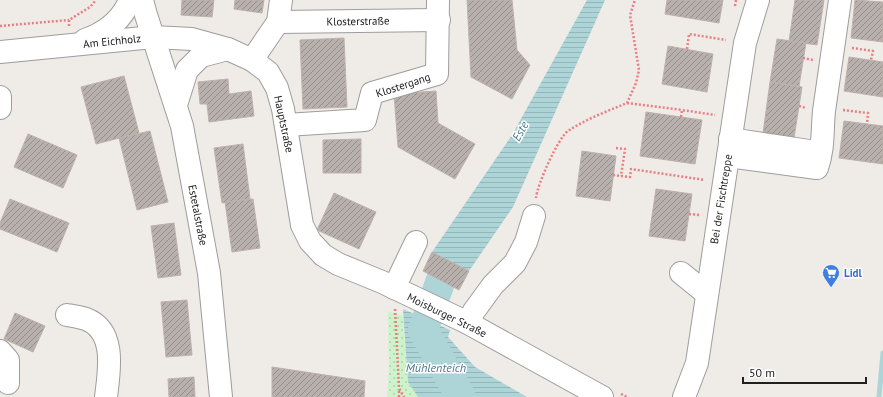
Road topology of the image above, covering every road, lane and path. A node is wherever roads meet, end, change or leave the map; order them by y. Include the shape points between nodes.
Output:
1 (96, 0) edge
2 (130, 0) edge
3 (142, 0) edge
4 (280, 0) edge
5 (635, 0) edge
6 (758, 0) edge
7 (840, 0) edge
8 (438, 10) edge
9 (69, 20) junction
10 (278, 22) junction
11 (0, 26) edge
12 (153, 37) junction
13 (744, 43) junction
14 (834, 44) junction
15 (71, 45) junction
16 (228, 48) junction
17 (686, 50) dead end
18 (0, 52) edge
19 (252, 60) junction
20 (871, 60) dead end
21 (0, 97) edge
22 (628, 103) junction
23 (176, 105) junction
24 (825, 107) junction
25 (0, 108) edge
26 (682, 110) junction
27 (681, 117) dead end
28 (733, 117) junction
29 (867, 124) dead end
30 (286, 125) junction
31 (729, 147) junction
32 (616, 148) dead end
33 (809, 151) dead end
34 (613, 175) dead end
35 (621, 176) junction
36 (724, 182) junction
37 (534, 216) joint
38 (302, 224) joint
39 (416, 242) dead end
40 (681, 273) dead end
41 (402, 292) junction
42 (707, 294) junction
43 (67, 315) dead end
44 (461, 320) junction
45 (0, 351) edge
46 (8, 383) dead end
47 (399, 388) junction
48 (106, 397) edge
49 (221, 397) edge
50 (399, 397) edge
51 (404, 397) edge
52 (602, 397) edge
53 (684, 397) edge

1 - 9 path via 90,7
2 - 15 street, Am Eichholz via 125,12 106,30 95,37
3 - 12 street
4 - 10 street
5 - 22 path via 630,15 639,70
6 - 13 street, Bei der Fischtreppe
7 - 14 street
8 - 10 street, Klosterstraße
8 - 30 street, Klostergang via 437,74 372,93 365,120
9 - 11 path
9 - 15 path
10 - 19 street
12 - 15 street, Am Eichholz
12 - 16 street, Hauptstraße via 192,39
12 - 23 street, Estetalstraße
13 - 17 path via 689,34
13 - 28 street, Bei der Fischtreppe
14 - 20 path via 873,51
14 - 24 street
15 - 18 street, Am Eichholz
16 - 19 street, Hauptstraße
16 - 23 street via 201,56 187,70
19 - 30 street, Hauptstraße via 268,72 276,88
21 - 25 street
22 - 26 path
22 - 37 path via 567,132 549,162 537,191
23 - 49 street, Estetalstraße via 209,273
24 - 29 path via 868,113
24 - 31 street via 823,148 817,168
26 - 27 path
26 - 28 path
28 - 31 street, Bei der Fischtreppe
30 - 38 street, Hauptstraße
31 - 33 street
31 - 36 street, Bei der Fischtreppe
32 - 35 path via 625,149
34 - 35 path
35 - 36 path via 630,177 631,169
36 - 42 street, Bei der Fischtreppe
37 - 44 street via 526,242 515,263 494,284 474,311
38 - 41 street, Moisburger Straße via 310,241 323,255
39 - 41 street
40 - 42 street
41 - 44 street, Moisburger Straße
41 - 47 path
42 - 53 street, Bei der Fischtreppe via 697,363
43 - 48 street via 86,319 95,324 103,335 109,350 110,368
44 - 52 street, Moisburger Straße
45 - 46 street via 8,360
47 - 50 path
47 - 51 path

